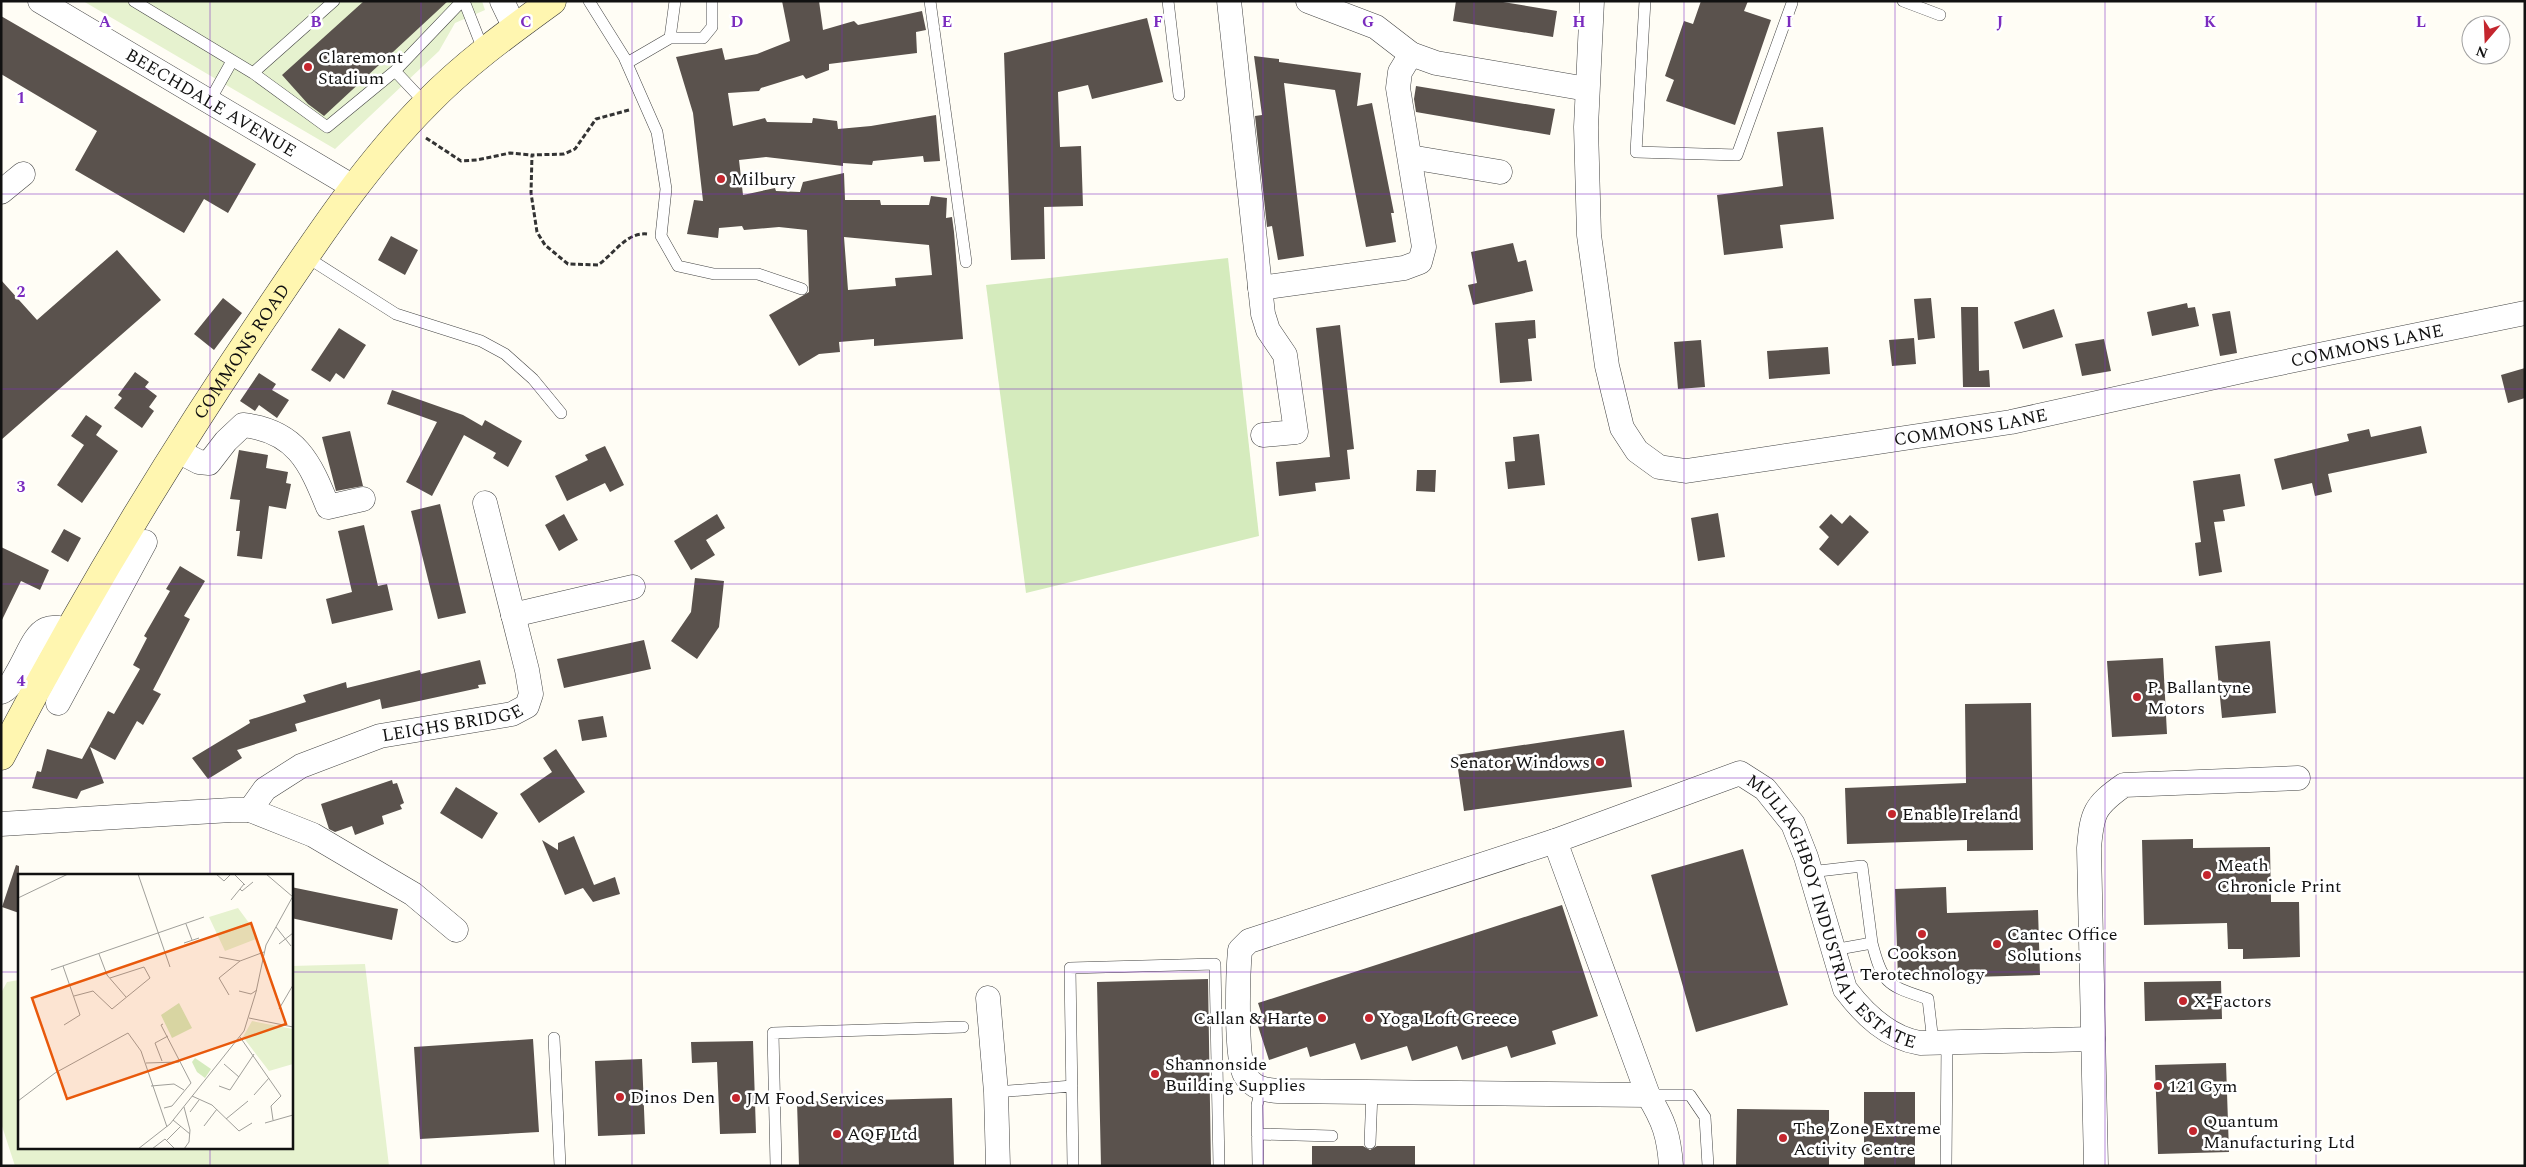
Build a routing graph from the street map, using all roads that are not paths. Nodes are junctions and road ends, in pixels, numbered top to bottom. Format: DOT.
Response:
graph roads {
  1 [pos="40,1"];
  2 [pos="134,1"];
  3 [pos="334,1"];
  4 [pos="463,1"];
  5 [pos="502,1"];
  6 [pos="552,1"];
  7 [pos="590,1"];
  8 [pos="675,1"];
  9 [pos="712,1"];
  10 [pos="930,1"];
  11 [pos="1168,1"];
  12 [pos="1229,1"];
  13 [pos="1308,1"];
  14 [pos="1592,1"];
  15 [pos="1644,1"];
  16 [pos="1904,1"];
  17 [pos="1792,3"];
  18 [pos="1940,15"];
  19 [pos="516,28"];
  20 [pos="670,38"];
  21 [pos="484,52"];
  22 [pos="1412,54"];
  23 [pos="232,61"];
  24 [pos="627,63"];
  25 [pos="395,71"];
  26 [pos="253,73"];
  27 [pos="1587,89"];
  28 [pos="1179,94"];
  29 [pos="209,102"];
  30 [pos="426,104"];
  31 [pos="1410,157"];
  32 [pos="1500,172"];
  33 [pos="23,174"];
  34 [pos="355,188"];
  35 [pos="1,192"];
  36 [pos="306,256"];
  37 [pos="966,262"];
  38 [pos="1260,288"];
  39 [pos="802,289"];
  40 [pos="2525,313"];
  41 [pos="561,413"];
  42 [pos="1262,435"];
  43 [pos="176,450"];
  44 [pos="363,499"];
  45 [pos="485,503"];
  46 [pos="145,542"];
  47 [pos="633,588"];
  48 [pos="513,615"];
  49 [pos="80,636"];
  50 [pos="1,692"];
  51 [pos="58,703"];
  52 [pos="1,756"];
  53 [pos="2298,778"];
  54 [pos="250,810"];
  55 [pos="1,824"];
  56 [pos="1555,840"];
  57 [pos="1810,872"];
  58 [pos="456,930"];
  59 [pos="1872,943"];
  60 [pos="1833,950"];
  61 [pos="988,998"];
  62 [pos="963,1027"];
  63 [pos="554,1038"];
  64 [pos="2093,1039"];
  65 [pos="1940,1042"];
  66 [pos="1072,1086"];
  67 [pos="1261,1089"];
  68 [pos="996,1092"];
  69 [pos="1372,1092"];
  70 [pos="1648,1095"];
  71 [pos="1258,1134"];
  72 [pos="1332,1136"];
  73 [pos="1370,1143"];
  74 [pos="560,1166"];
  75 [pos="776,1166"];
  76 [pos="998,1166"];
  77 [pos="1073,1166"];
  78 [pos="1219,1166"];
  79 [pos="1258,1166"];
  80 [pos="1671,1166"];
  81 [pos="1708,1166"];
  82 [pos="1946,1166"];
  83 [pos="2096,1166"];
  1 -- 29 [label="street, BEECHDALE AVENUE"];
  2 -- 23 [label="lane"];
  3 -- 26 [label="lane"];
  4 -- 21 [label="lane"];
  4 -- 25 [label="lane"];
  5 -- 19 [label="street"];
  6 -- 19 [label="street, COMMONS ROAD"];
  7 -- 24 [label="lane"];
  8 -- 20 [label="lane"];
  9 -- 20 [label="lane"];
  10 -- 37 [label="lane"];
  11 -- 28 [label="lane"];
  12 -- 38 [label="street"];
  13 -- 22 [label="street"];
  14 -- 27 [label="street, COMMONS LANE"];
  15 -- 17 [label="lane"];
  16 -- 18 [label="lane"];
  19 -- 21 [label="street, COMMONS ROAD"];
  20 -- 24 [label="lane"];
  21 -- 30 [label="street, COMMONS ROAD"];
  22 -- 27 [label="street"];
  22 -- 31 [label="street"];
  23 -- 26 [label="lane"];
  23 -- 29 [label="lane"];
  24 -- 39 [label="lane"];
  25 -- 26 [label="lane"];
  25 -- 30 [label="lane"];
  27 -- 40 [label="street, COMMONS LANE"];
  29 -- 34 [label="street, BEECHDALE AVENUE"];
  30 -- 34 [label="street, COMMONS ROAD"];
  31 -- 32 [label="street"];
  31 -- 38 [label="street"];
  33 -- 35 [label="street"];
  34 -- 36 [label="street, COMMONS ROAD"];
  36 -- 41 [label="lane"];
  36 -- 43 [label="street, COMMONS ROAD"];
  38 -- 42 [label="street"];
  43 -- 44 [label="street"];
  43 -- 49 [label="street, COMMONS ROAD"];
  45 -- 48 [label="street, LEIGHS BRIDGE"];
  46 -- 49 [label="street"];
  47 -- 48 [label="street"];
  48 -- 54 [label="street, LEIGHS BRIDGE"];
  49 -- 50 [label="street"];
  49 -- 51 [label="street"];
  49 -- 52 [label="street, COMMONS ROAD"];
  53 -- 64 [label="street"];
  54 -- 55 [label="street"];
  54 -- 58 [label="street"];
  56 -- 57 [label="street, MULLAGHBOY INDUSTRIAL ESTATE"];
  56 -- 67 [label="street, MULLAGHBOY INDUSTRIAL ESTATE"];
  56 -- 70 [label="street"];
  57 -- 59 [label="lane"];
  57 -- 60 [label="street, MULLAGHBOY INDUSTRIAL ESTATE"];
  59 -- 60 [label="lane"];
  59 -- 65 [label="lane"];
  60 -- 65 [label="street, MULLAGHBOY INDUSTRIAL ESTATE"];
  61 -- 68 [label="street"];
  62 -- 75 [label="lane"];
  63 -- 74 [label="lane"];
  64 -- 65 [label="street, MULLAGHBOY INDUSTRIAL ESTATE"];
  64 -- 83 [label="street"];
  65 -- 82 [label="lane"];
  66 -- 68 [label="lane"];
  66 -- 77 [label="lane"];
  66 -- 78 [label="lane"];
  67 -- 69 [label="street"];
  67 -- 71 [label="lane"];
  68 -- 76 [label="street"];
  69 -- 70 [label="street"];
  69 -- 73 [label="lane"];
  70 -- 80 [label="street"];
  70 -- 81 [label="lane"];
  71 -- 72 [label="lane"];
  71 -- 79 [label="lane"];
}
